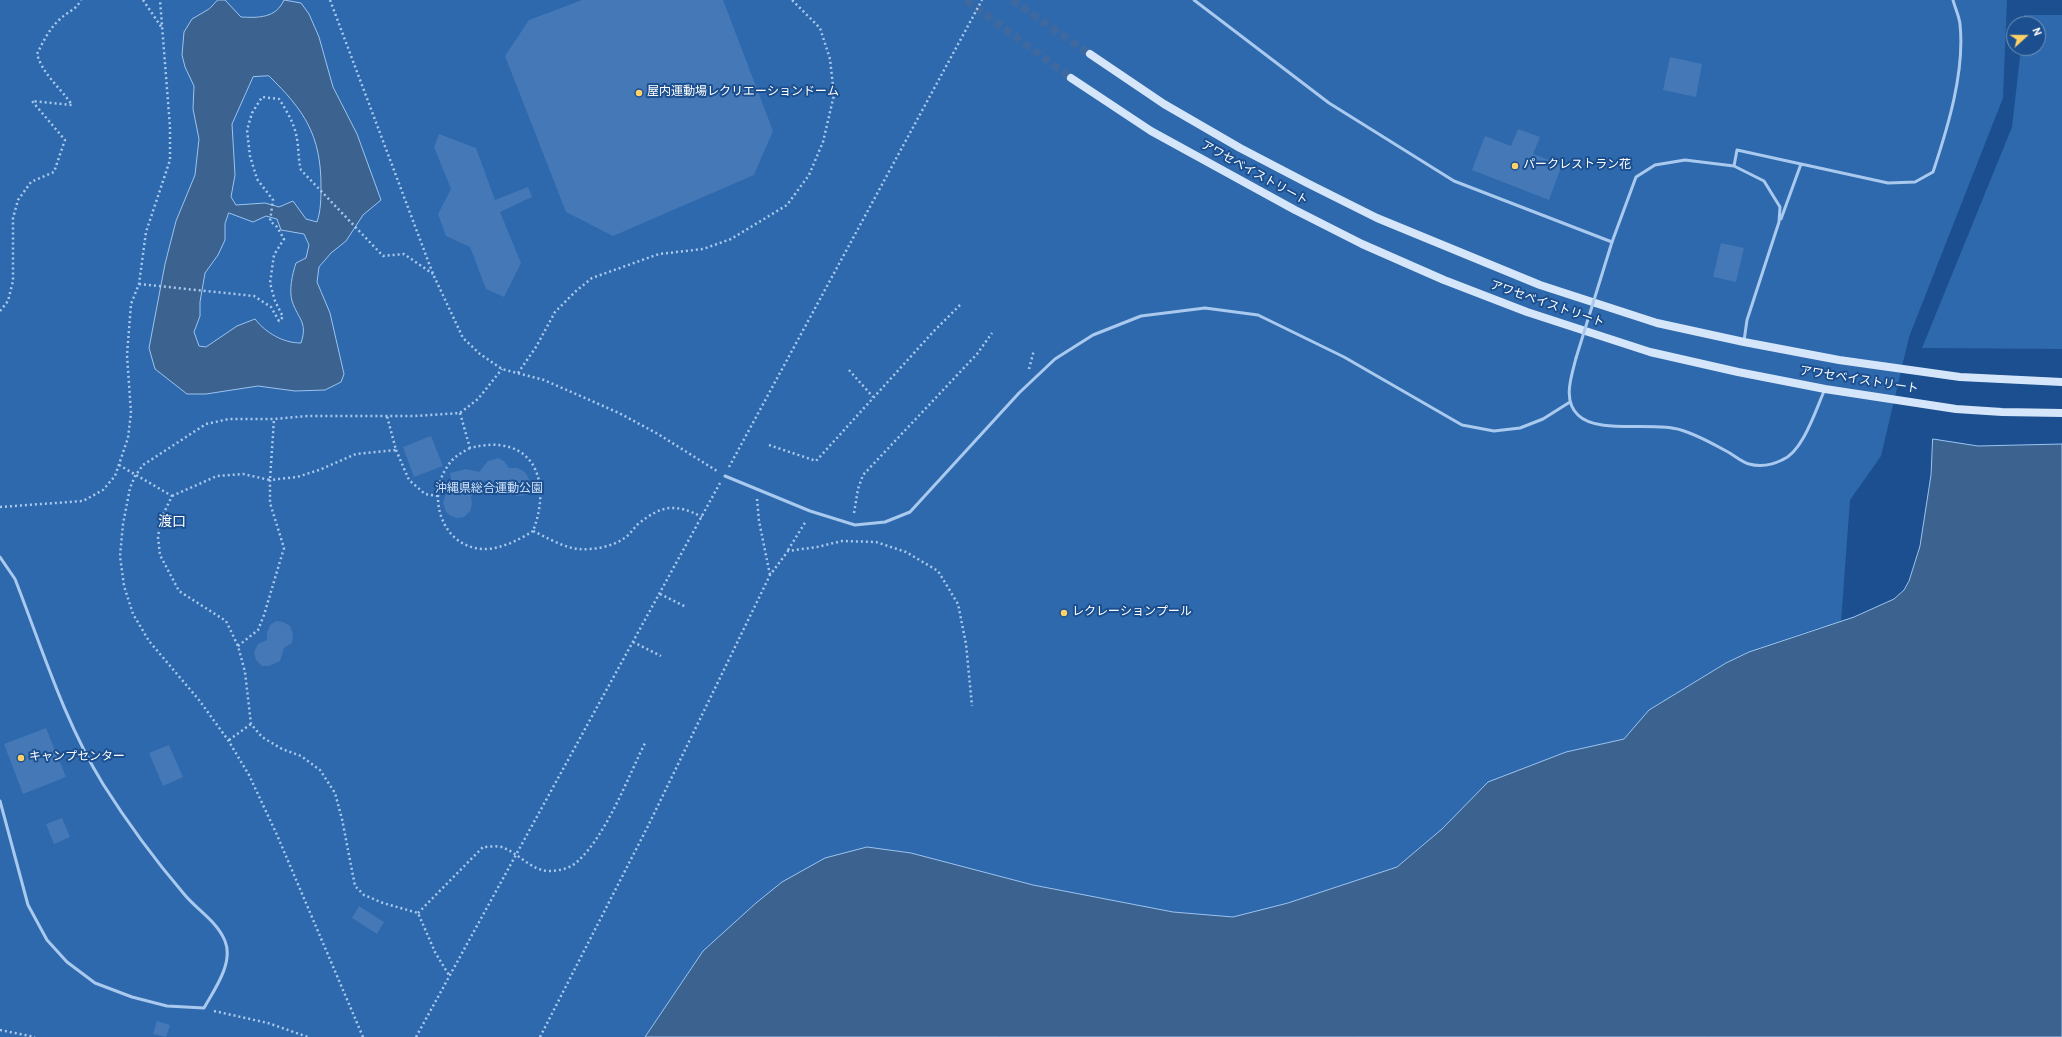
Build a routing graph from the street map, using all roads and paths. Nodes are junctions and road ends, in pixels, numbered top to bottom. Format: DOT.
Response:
graph roads {
  1 [pos="81,0"];
  2 [pos="143,0"];
  3 [pos="160,0"];
  4 [pos="330,0"];
  5 [pos="792,0"];
  6 [pos="982,0"];
  7 [pos="1194,0"];
  8 [pos="1953,0"];
  9 [pos="162,28"];
  10 [pos="1090,54"];
  11 [pos="1071,78"];
  12 [pos="1801,164"];
  13 [pos="1734,166"];
  14 [pos="1779,222"];
  15 [pos="1612,242"];
  16 [pos="433,274"];
  17 [pos="139,284"];
  18 [pos="960,305"];
  19 [pos="0,311"];
  20 [pos="992,332"];
  21 [pos="1744,342"];
  22 [pos="1034,350"];
  23 [pos="502,370"];
  24 [pos="849,370"];
  25 [pos="1028,371"];
  26 [pos="518,374"];
  27 [pos="2062,382"];
  28 [pos="1825,389"];
  29 [pos="873,397"];
  30 [pos="1570,402"];
  31 [pos="460,412"];
  32 [pos="2062,413"];
  33 [pos="387,416"];
  34 [pos="274,419"];
  35 [pos="769,445"];
  36 [pos="470,448"];
  37 [pos="396,450"];
  38 [pos="119,465"];
  39 [pos="135,476"];
  40 [pos="725,476"];
  41 [pos="270,480"];
  42 [pos="756,488"];
  43 [pos="172,496"];
  44 [pos="438,496"];
  45 [pos="0,507"];
  46 [pos="810,511"];
  47 [pos="846,511"];
  48 [pos="854,513"];
  49 [pos="861,514"];
  50 [pos="702,517"];
  51 [pos="533,531"];
  52 [pos="788,551"];
  53 [pos="0,557"];
  54 [pos="770,575"];
  55 [pos="660,594"];
  56 [pos="686,607"];
  57 [pos="633,642"];
  58 [pos="238,646"];
  59 [pos="661,656"];
  60 [pos="972,706"];
  61 [pos="251,724"];
  62 [pos="228,740"];
  63 [pos="646,742"];
  64 [pos="0,801"];
  65 [pos="517,855"];
  66 [pos="418,913"];
  67 [pos="450,977"];
  68 [pos="204,1008"];
  69 [pos="0,1030"];
  70 [pos="35,1037"];
  71 [pos="308,1037"];
  72 [pos="363,1037"];
  73 [pos="416,1037"];
  74 [pos="540,1037"];
  1 -- 19 [label="path"];
  2 -- 9 [label="path"];
  3 -- 9 [label="path"];
  4 -- 16 [label="path"];
  5 -- 26 [label="path"];
  6 -- 40 [label="path"];
  7 -- 15 [label="lane"];
  8 -- 12 [label="lane"];
  9 -- 17 [label="path"];
  10 -- 21 [label="main road, アワセベイストリート"];
  11 -- 28 [label="main road, アワセベイストリート"];
  12 -- 13 [label="lane"];
  12 -- 14 [label="lane"];
  13 -- 14 [label="lane"];
  13 -- 15 [label="lane"];
  14 -- 21 [label="lane"];
  15 -- 30 [label="lane, bridge"];
  16 -- 17 [label="path"];
  16 -- 23 [label="path"];
  17 -- 38 [label="path"];
  18 -- 29 [label="path"];
  20 -- 48 [label="path"];
  21 -- 27 [label="main road, アワセベイストリート"];
  22 -- 25 [label="path"];
  23 -- 26 [label="path"];
  23 -- 31 [label="path"];
  24 -- 29 [label="path"];
  26 -- 40 [label="path"];
  28 -- 30 [label="lane"];
  28 -- 32 [label="main road, アワセベイストリート"];
  29 -- 35 [label="path"];
  30 -- 46 [label="lane"];
  31 -- 33 [label="path"];
  31 -- 36 [label="path"];
  33 -- 34 [label="path"];
  33 -- 37 [label="path"];
  34 -- 39 [label="path"];
  34 -- 41 [label="path"];
  36 -- 44 [label="path"];
  36 -- 51 [label="path"];
  37 -- 41 [label="path"];
  37 -- 44 [label="path"];
  38 -- 39 [label="path"];
  38 -- 45 [label="path"];
  39 -- 43 [label="path"];
  39 -- 62 [label="path"];
  40 -- 42 [label="lane"];
  40 -- 50 [label="path"];
  41 -- 43 [label="path"];
  41 -- 58 [label="path"];
  42 -- 46 [label="lane"];
  42 -- 54 [label="path"];
  43 -- 58 [label="path"];
  44 -- 51 [label="path"];
  46 -- 52 [label="path"];
  47 -- 48 [label="path"];
  48 -- 49 [label="path"];
  50 -- 51 [label="path"];
  50 -- 55 [label="path"];
  52 -- 54 [label="path"];
  52 -- 60 [label="path"];
  53 -- 68 [label="lane"];
  54 -- 74 [label="path"];
  55 -- 56 [label="path"];
  55 -- 57 [label="path"];
  57 -- 59 [label="path"];
  57 -- 65 [label="path"];
  58 -- 61 [label="path"];
  61 -- 62 [label="path"];
  61 -- 66 [label="path"];
  62 -- 72 [label="path"];
  63 -- 65 [label="path"];
  64 -- 68 [label="lane"];
  65 -- 66 [label="path"];
  65 -- 67 [label="path"];
  66 -- 67 [label="path"];
  67 -- 73 [label="path"];
  68 -- 71 [label="path"];
  69 -- 70 [label="path"];
}
